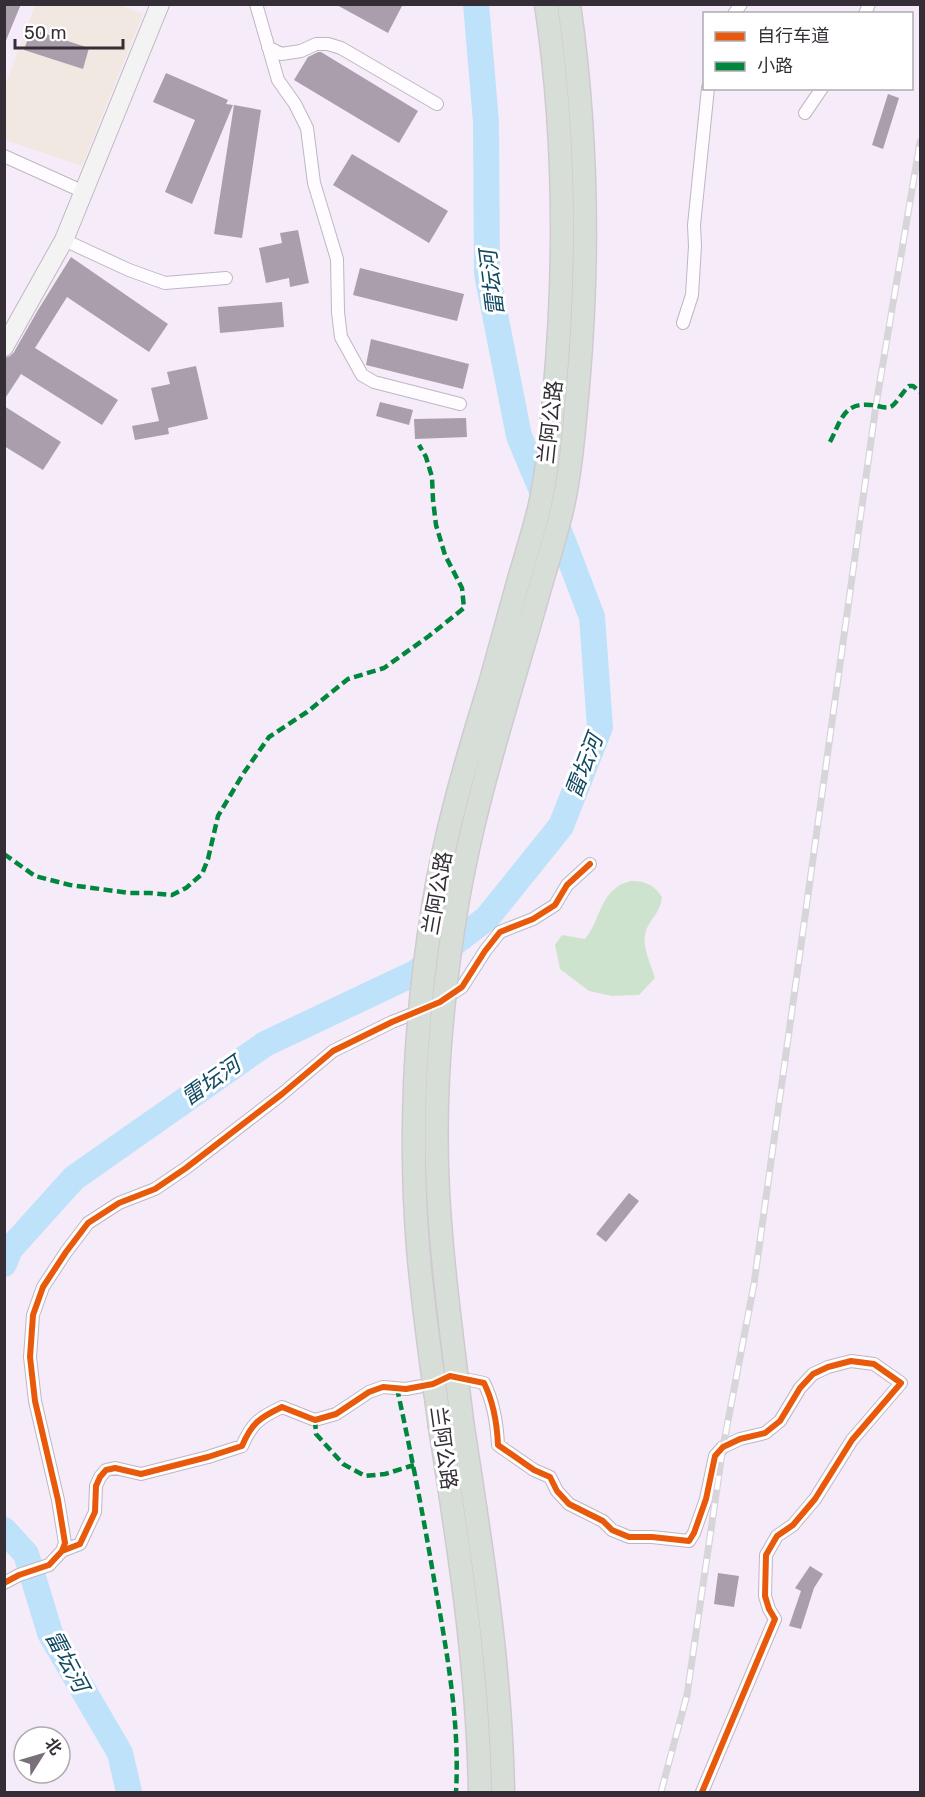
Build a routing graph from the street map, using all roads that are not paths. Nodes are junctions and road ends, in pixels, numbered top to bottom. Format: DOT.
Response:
graph roads {
  1 [pos="160,4"];
  2 [pos="256,4"];
  3 [pos="546,4"];
  4 [pos="569,4"];
  5 [pos="268,47"];
  6 [pos="708,90"];
  7 [pos="821,90"];
  8 [pos="437,104"];
  9 [pos="805,113"];
  10 [pos="4,156"];
  11 [pos="84,192"];
  12 [pos="64,240"];
  13 [pos="226,278"];
  14 [pos="683,323"];
  15 [pos="4,347"];
  16 [pos="460,404"];
  17 [pos="590,864"];
  18 [pos="451,1424"];
  19 [pos="62,1551"];
  20 [pos="4,1583"];
  21 [pos="480,1792"];
  22 [pos="503,1792"];
  23 [pos="702,1792"];
  1 -- 11 [label="street"];
  2 -- 5 [label="street"];
  3 -- 18 [label="highway, 兰阿公路, bridge"];
  4 -- 18 [label="highway, 兰阿公路, bridge"];
  5 -- 8 [label="street"];
  5 -- 16 [label="street"];
  6 -- 14 [label="street"];
  7 -- 9 [label="street"];
  10 -- 11 [label="street"];
  11 -- 12 [label="street"];
  12 -- 13 [label="street"];
  12 -- 15 [label="street"];
  17 -- 19 [label="street"];
  18 -- 21 [label="highway, 兰阿公路"];
  18 -- 22 [label="highway, 兰阿公路"];
  19 -- 20 [label="street"];
  19 -- 23 [label="street"];
}
